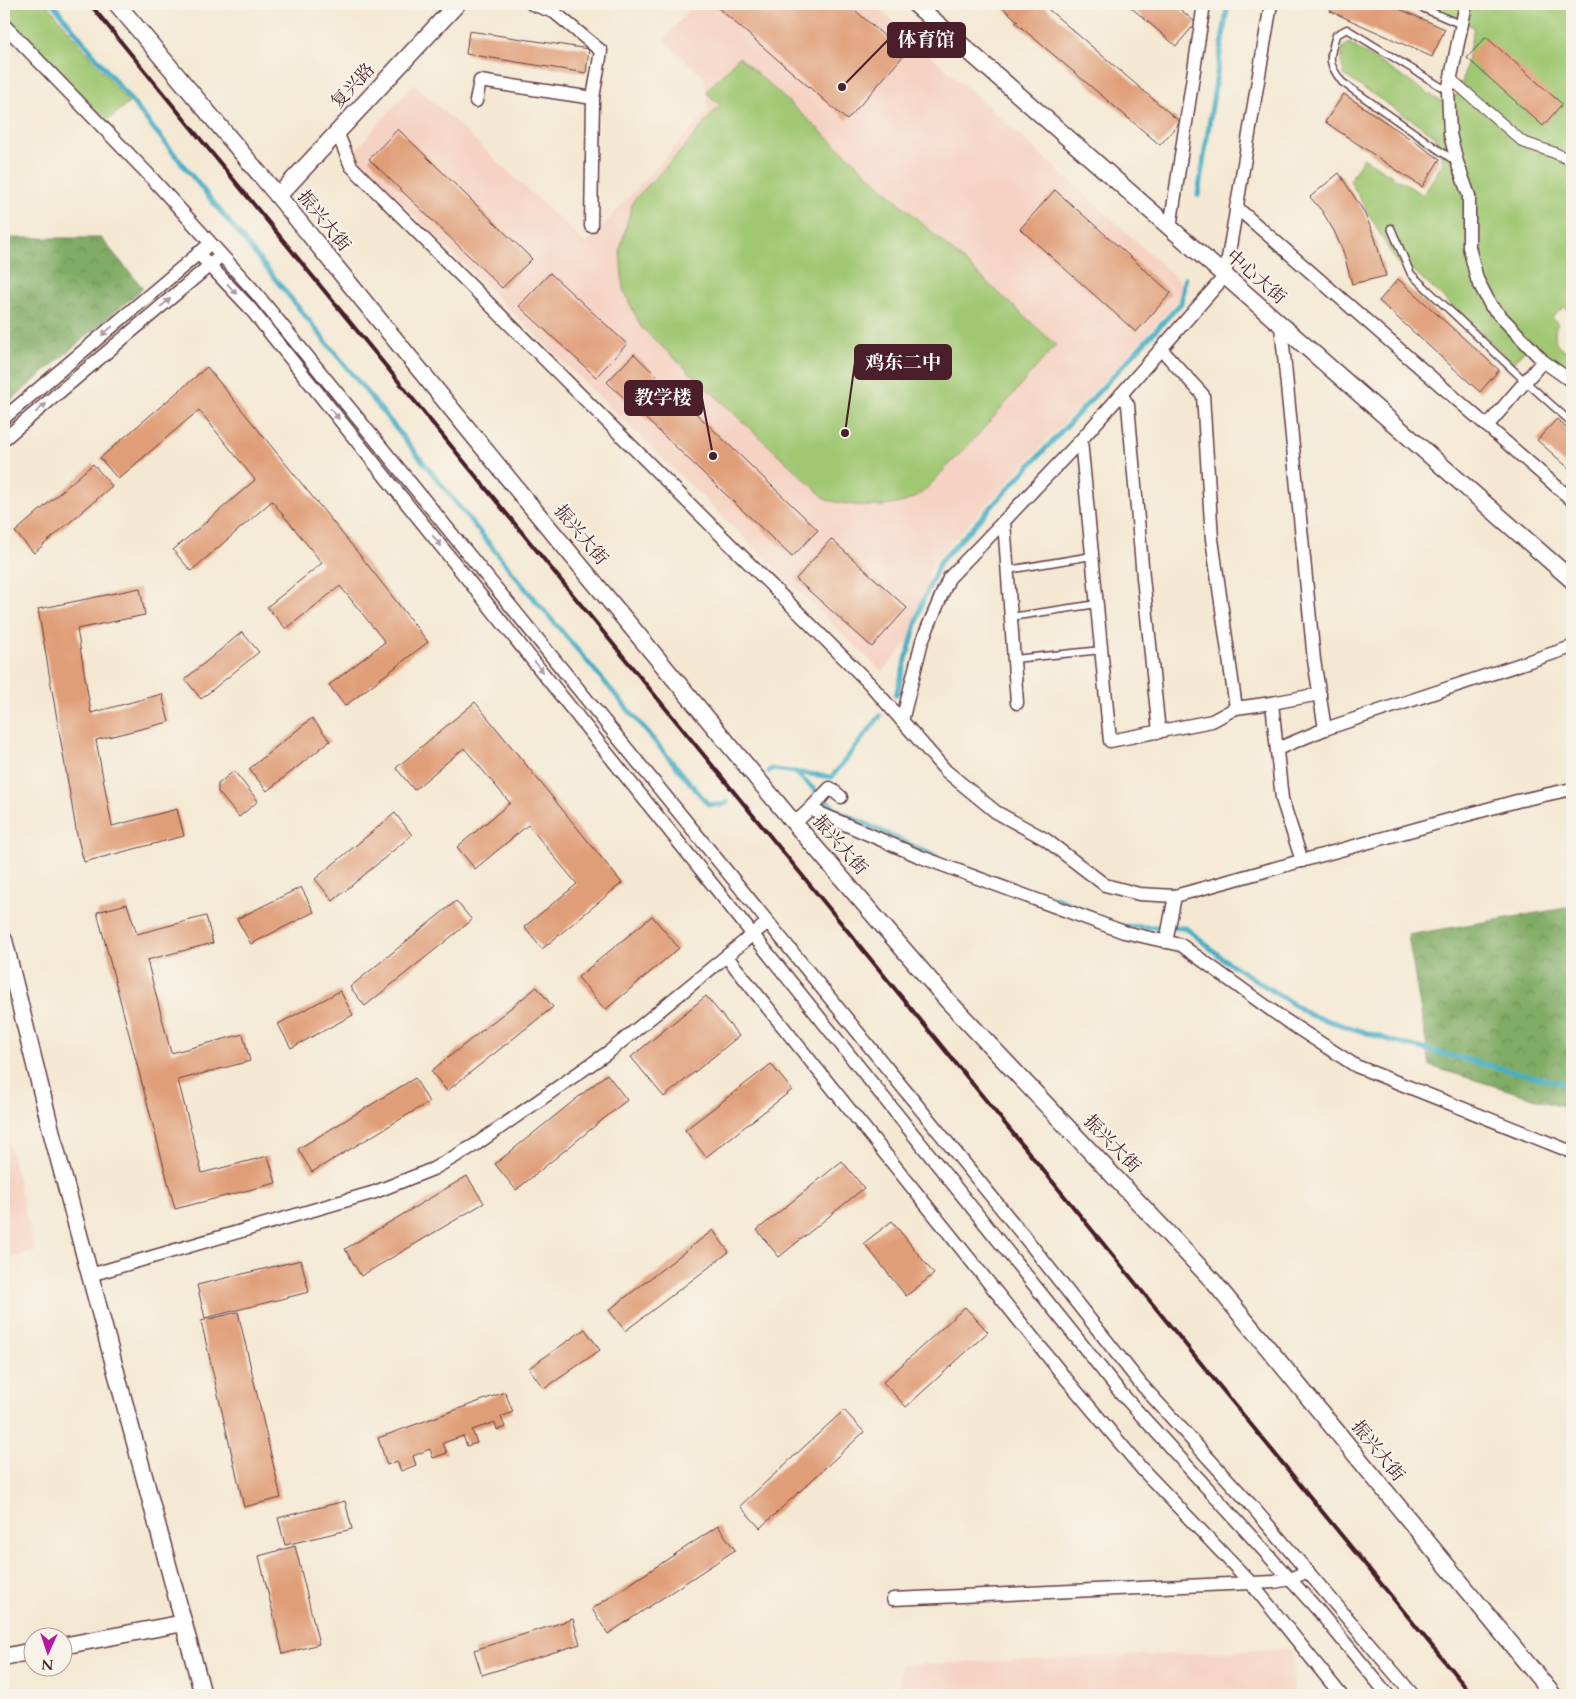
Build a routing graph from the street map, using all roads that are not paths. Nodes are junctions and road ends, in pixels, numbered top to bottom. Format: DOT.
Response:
graph roads {
  1 [pos="117,4"];
  2 [pos="457,4"];
  3 [pos="532,4"];
  4 [pos="915,4"];
  5 [pos="1204,4"];
  6 [pos="1271,4"];
  7 [pos="1413,4"];
  8 [pos="1466,4"];
  9 [pos="4,25"];
  10 [pos="1462,25"];
  11 [pos="1449,85"];
  12 [pos="593,98"];
  13 [pos="476,101"];
  14 [pos="337,132"];
  15 [pos="1572,161"];
  16 [pos="1457,162"];
  17 [pos="278,196"];
  18 [pos="1236,207"];
  19 [pos="591,226"];
  20 [pos="1170,228"];
  21 [pos="1391,228"];
  22 [pos="211,243"];
  23 [pos="198,253"];
  24 [pos="222,255"];
  25 [pos="1225,276"];
  26 [pos="1281,325"];
  27 [pos="1161,349"];
  28 [pos="1543,362"];
  29 [pos="1572,380"];
  30 [pos="1525,381"];
  31 [pos="1121,394"];
  32 [pos="4,418"];
  33 [pos="1572,422"];
  34 [pos="1487,426"];
  35 [pos="4,439"];
  36 [pos="1081,440"];
  37 [pos="1572,500"];
  38 [pos="1004,521"];
  39 [pos="1092,556"];
  40 [pos="1008,570"];
  41 [pos="1572,580"];
  42 [pos="1097,604"];
  43 [pos="1011,617"];
  44 [pos="1572,647"];
  45 [pos="1102,650"];
  46 [pos="1014,659"];
  47 [pos="1320,694"];
  48 [pos="1272,703"];
  49 [pos="1017,704"];
  50 [pos="1236,708"];
  51 [pos="902,721"];
  52 [pos="1325,729"];
  53 [pos="1159,732"];
  54 [pos="1277,749"];
  55 [pos="1572,789"];
  56 [pos="841,797"];
  57 [pos="810,809"];
  58 [pos="795,823"];
  59 [pos="1302,861"];
  60 [pos="1175,896"];
  61 [pos="768,922"];
  62 [pos="4,940"];
  63 [pos="1166,942"];
  64 [pos="727,957"];
  65 [pos="1572,1152"];
  66 [pos="90,1275"];
  67 [pos="1308,1572"];
  68 [pos="1290,1580"];
  69 [pos="1251,1583"];
  70 [pos="893,1599"];
  71 [pos="184,1623"];
  72 [pos="72,1644"];
  73 [pos="22,1654"];
  74 [pos="4,1657"];
  75 [pos="203,1695"];
  76 [pos="1341,1695"];
  77 [pos="1388,1695"];
  78 [pos="1413,1695"];
  79 [pos="1553,1695"];
  1 -- 17 [label="street, 振兴大街"];
  2 -- 14 [label="street, 复兴路"];
  3 -- 12 [label="street"];
  4 -- 20 [label="street, 中心大街"];
  5 -- 20 [label="street"];
  6 -- 18 [label="street"];
  7 -- 10 [label="lane"];
  8 -- 10 [label="street"];
  9 -- 22 [label="street"];
  10 -- 11 [label="street"];
  11 -- 15 [label="street"];
  11 -- 16 [label="street"];
  11 -- 16 [label="lane"];
  12 -- 13 [label="street"];
  12 -- 19 [label="street"];
  14 -- 17 [label="street, 复兴路"];
  14 -- 51 [label="street"];
  16 -- 28 [label="street"];
  17 -- 58 [label="street, 振兴大街"];
  18 -- 25 [label="street"];
  18 -- 34 [label="street"];
  20 -- 25 [label="street, 中心大街"];
  21 -- 30 [label="lane"];
  22 -- 23 [label="street"];
  22 -- 24 [label="street"];
  23 -- 32 [label="street, one-way"];
  23 -- 68 [label="street, one-way"];
  35 -- 24 [label="street, one-way"];
  24 -- 61 [label="street"];
  25 -- 26 [label="street, 中心大街"];
  25 -- 27 [label="street"];
  26 -- 41 [label="street, 中心大街"];
  26 -- 47 [label="street"];
  27 -- 31 [label="street"];
  27 -- 50 [label="street"];
  28 -- 29 [label="street"];
  28 -- 30 [label="street"];
  30 -- 33 [label="lane"];
  30 -- 34 [label="street"];
  31 -- 36 [label="street"];
  31 -- 53 [label="street"];
  34 -- 37 [label="street"];
  36 -- 38 [label="street"];
  36 -- 39 [label="street"];
  38 -- 40 [label="street"];
  38 -- 51 [label="street"];
  39 -- 40 [label="lane"];
  39 -- 42 [label="street"];
  40 -- 43 [label="street"];
  42 -- 43 [label="lane"];
  42 -- 45 [label="street"];
  43 -- 46 [label="street"];
  44 -- 52 [label="street"];
  45 -- 46 [label="lane"];
  45 -- 53 [label="street"];
  46 -- 49 [label="street"];
  47 -- 48 [label="street"];
  47 -- 52 [label="street"];
  48 -- 50 [label="street"];
  48 -- 54 [label="street"];
  50 -- 53 [label="street"];
  51 -- 60 [label="street"];
  52 -- 54 [label="street"];
  54 -- 59 [label="street"];
  55 -- 59 [label="street"];
  56 -- 57 [label="street"];
  57 -- 58 [label="street"];
  57 -- 63 [label="street"];
  58 -- 79 [label="street, 振兴大街"];
  59 -- 60 [label="street"];
  60 -- 63 [label="street"];
  61 -- 64 [label="street"];
  61 -- 67 [label="street"];
  62 -- 66 [label="street"];
  63 -- 65 [label="street"];
  64 -- 66 [label="street"];
  64 -- 69 [label="street"];
  66 -- 71 [label="street"];
  67 -- 68 [label="street"];
  67 -- 78 [label="street"];
  68 -- 69 [label="street"];
  68 -- 77 [label="street"];
  69 -- 70 [label="street"];
  69 -- 76 [label="street"];
  71 -- 72 [label="street"];
  71 -- 75 [label="street"];
  73 -- 74 [label="street"];
}
